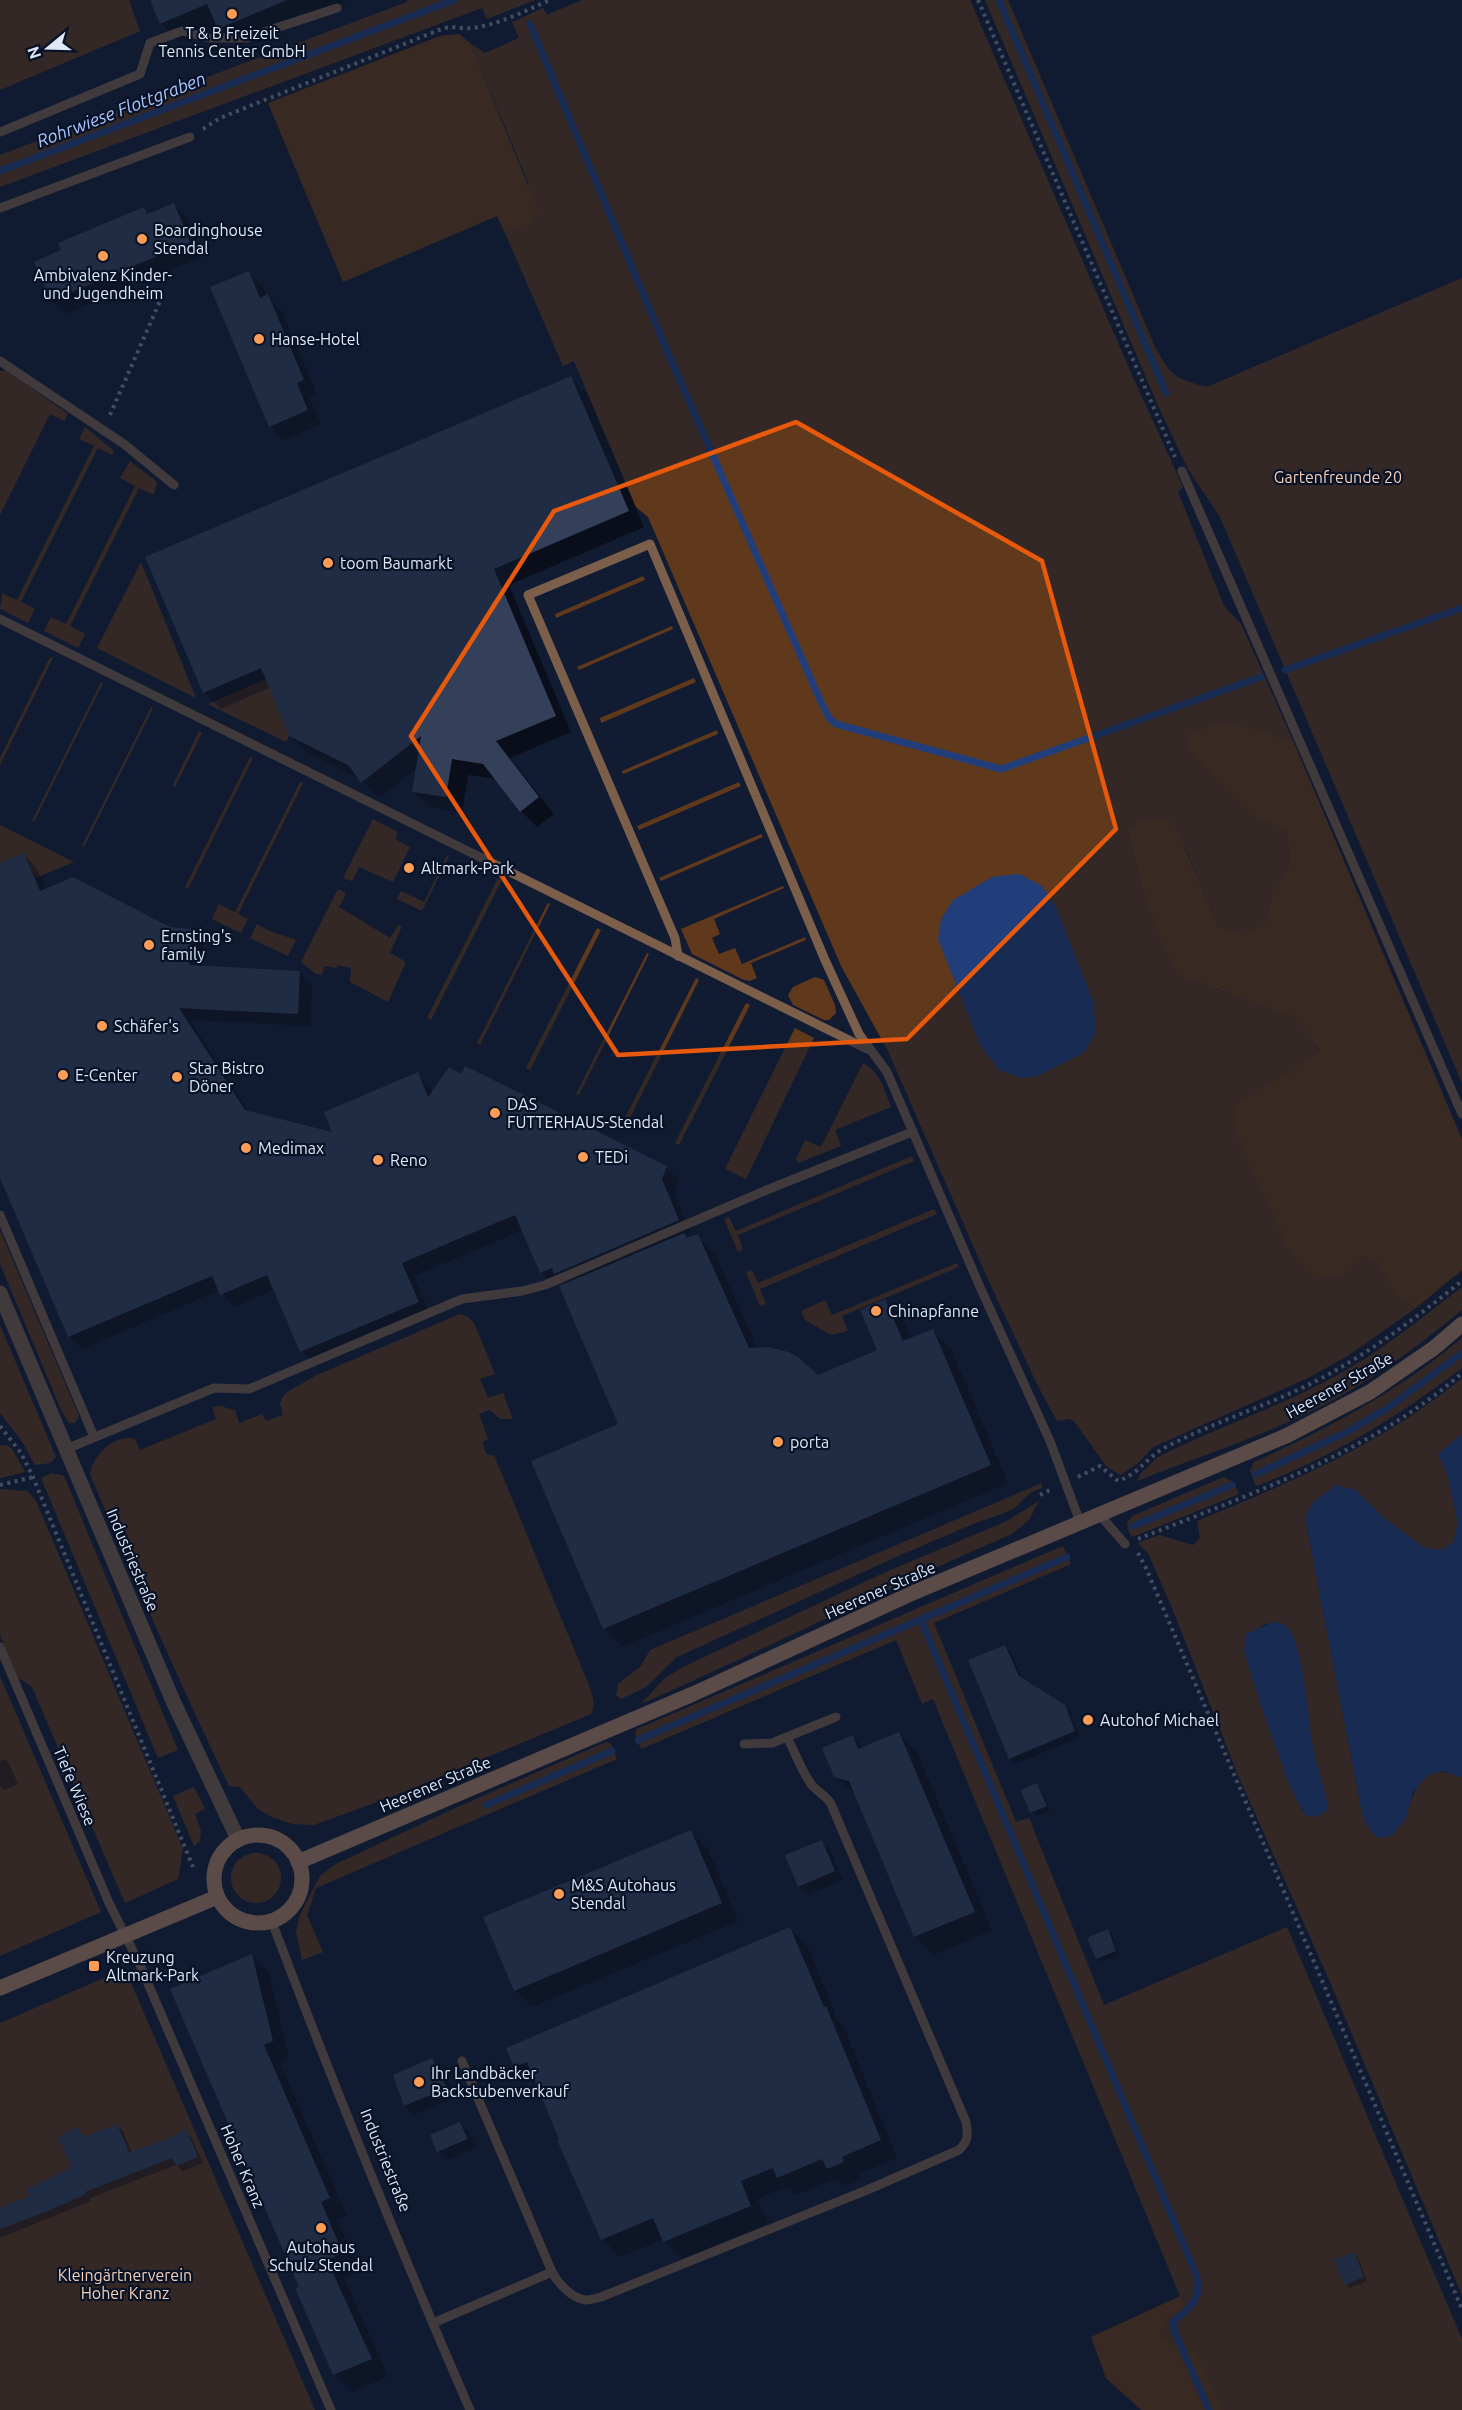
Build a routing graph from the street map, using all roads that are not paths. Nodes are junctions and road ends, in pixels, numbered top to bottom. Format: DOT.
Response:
graph roads {
  1 [pos="337,8"];
  2 [pos="0,132"];
  3 [pos="190,137"];
  4 [pos="0,208"];
  5 [pos="0,361"];
  6 [pos="1182,471"];
  7 [pos="174,485"];
  8 [pos="0,619"];
  9 [pos="678,956"];
  10 [pos="870,1050"];
  11 [pos="1462,1114"];
  12 [pos="912,1132"];
  13 [pos="0,1215"];
  14 [pos="0,1293"];
  15 [pos="1462,1324"];
  16 [pos="94,1437"];
  17 [pos="66,1449"];
  18 [pos="1099,1514"];
  19 [pos="1080,1522"];
  20 [pos="1125,1544"];
  21 [pos="0,1647"];
  22 [pos="836,1717"];
  23 [pos="787,1737"];
  24 [pos="744,1744"];
  25 [pos="238,1839"];
  26 [pos="298,1862"];
  27 [pos="217,1897"];
  28 [pos="272,1922"];
  29 [pos="126,1934"];
  30 [pos="0,1988"];
  31 [pos="462,2061"];
  32 [pos="552,2272"];
  33 [pos="433,2323"];
  34 [pos="331,2410"];
  35 [pos="470,2410"];
  1 -- 2 [label="lane"];
  3 -- 4 [label="lane"];
  5 -- 7 [label="lane"];
  6 -- 11 [label="lane"];
  8 -- 9 [label="lane"];
  9 -- 10 [label="lane"];
  9 -- 10 [label="lane"];
  10 -- 12 [label="lane"];
  12 -- 16 [label="lane"];
  12 -- 19 [label="lane"];
  13 -- 16 [label="lane"];
  14 -- 17 [label="street, Industriestraße"];
  15 -- 18 [label="main road, Heerener Straße"];
  16 -- 17 [label="lane"];
  17 -- 25 [label="street, Industriestraße"];
  18 -- 19 [label="main road, Heerener Straße"];
  18 -- 20 [label="lane"];
  19 -- 26 [label="main road, Heerener Straße"];
  21 -- 29 [label="lane, Tiefe Wiese"];
  22 -- 23 [label="lane"];
  23 -- 24 [label="lane"];
  23 -- 32 [label="lane"];
  25 -- 26 [label="main road"];
  25 -- 27 [label="main road"];
  26 -- 28 [label="main road"];
  27 -- 28 [label="main road"];
  27 -- 29 [label="main road"];
  28 -- 33 [label="lane, Industriestraße"];
  29 -- 30 [label="main road"];
  29 -- 34 [label="lane, Hoher Kranz"];
  31 -- 32 [label="lane"];
  32 -- 33 [label="lane"];
  33 -- 35 [label="lane, Industriestraße"];
}
